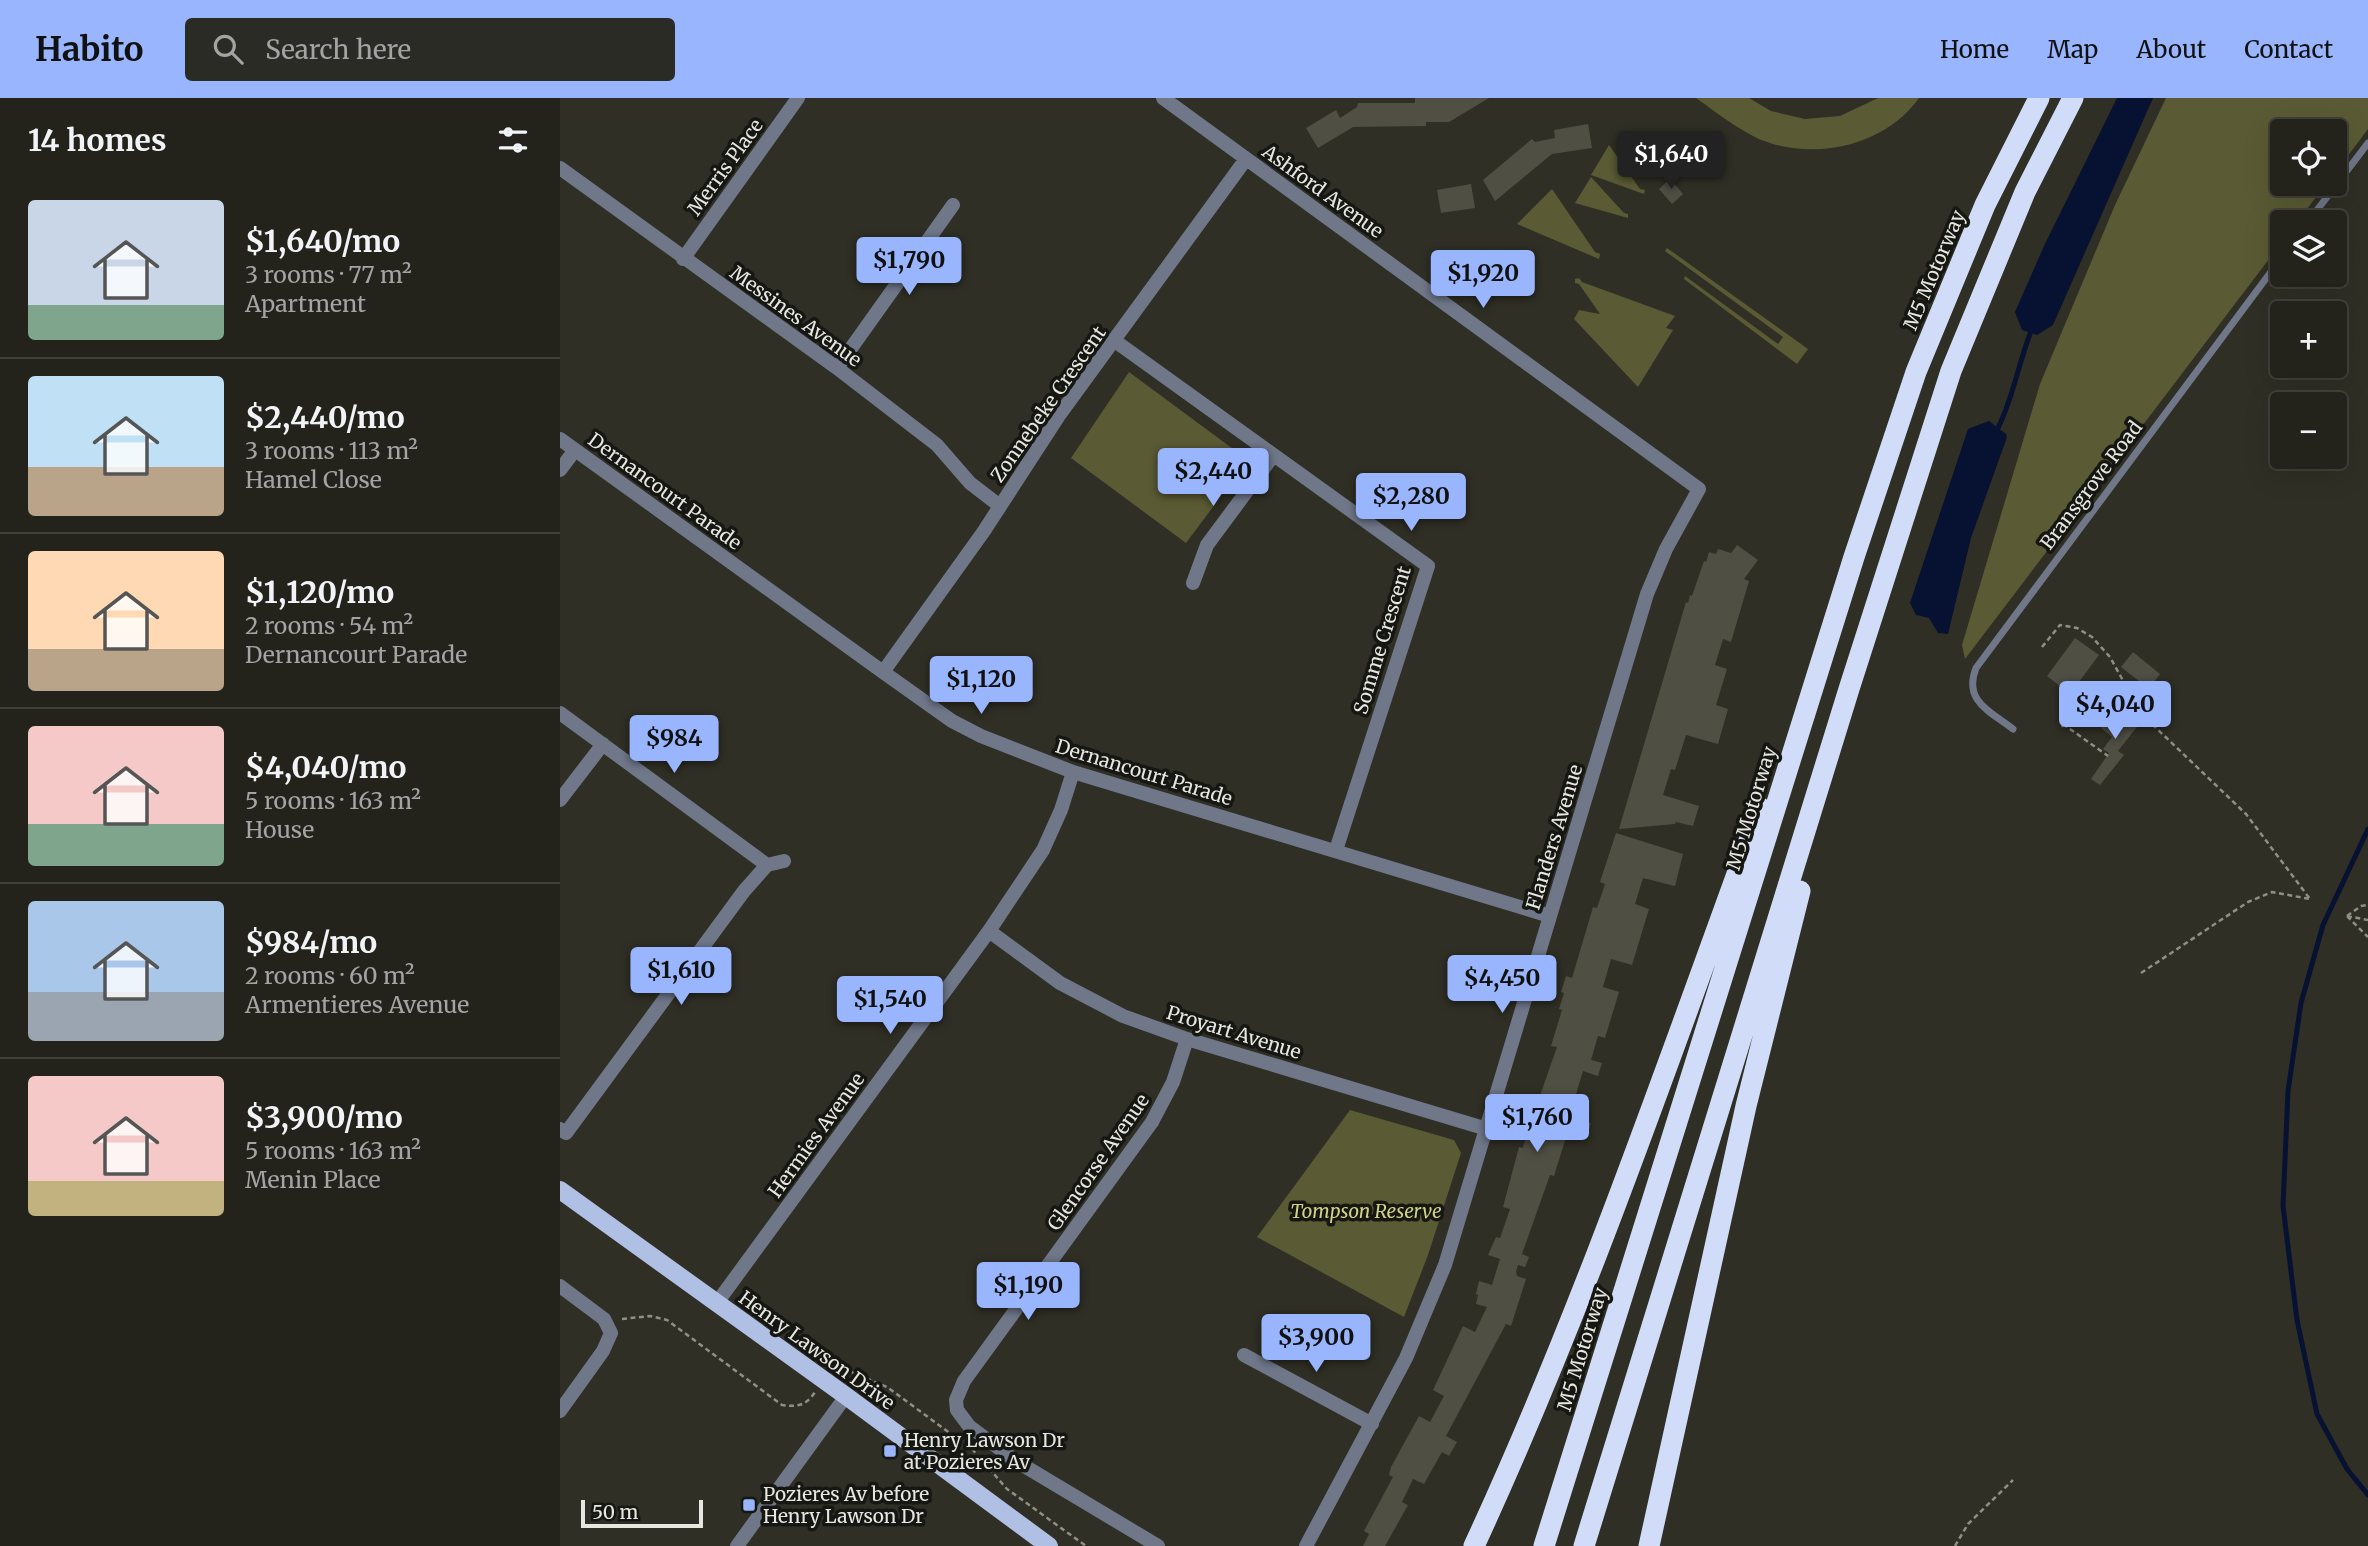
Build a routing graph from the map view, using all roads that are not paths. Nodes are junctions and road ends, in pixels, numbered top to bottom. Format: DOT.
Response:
graph roads {
  1 [pos="798,98"];
  2 [pos="1163,98"];
  3 [pos="2039,98"];
  4 [pos="2073,98"];
  5 [pos="2368,143"];
  6 [pos="1246,159"];
  7 [pos="560,168"];
  8 [pos="953,205"];
  9 [pos="2317,210"];
  10 [pos="683,259"];
  11 [pos="2270,273"];
  12 [pos="1115,341"];
  13 [pos="836,368"];
  14 [pos="560,439"];
  15 [pos="575,450"];
  16 [pos="1273,456"];
  17 [pos="560,470"];
  18 [pos="1699,489"];
  19 [pos="1000,506"];
  20 [pos="1854,556"];
  21 [pos="1193,583"];
  22 [pos="883,672"];
  23 [pos="1849,688"];
  24 [pos="560,713"];
  25 [pos="2012,729"];
  26 [pos="603,744"];
  27 [pos="1073,772"];
  28 [pos="560,800"];
  29 [pos="1336,850"];
  30 [pos="783,861"];
  31 [pos="767,865"];
  32 [pos="1550,916"];
  33 [pos="989,931"];
  34 [pos="1187,1039"];
  35 [pos="1486,1129"];
  36 [pos="563,1131"];
  37 [pos="560,1190"];
  38 [pos="560,1286"];
  39 [pos="716,1304"];
  40 [pos="1244,1355"];
  41 [pos="846,1396"];
  42 [pos="560,1411"];
  43 [pos="1373,1424"];
  44 [pos="737,1546"];
  45 [pos="1049,1546"];
  46 [pos="1158,1546"];
  47 [pos="1306,1546"];
  48 [pos="1474,1546"];
  49 [pos="1544,1546"];
  50 [pos="1584,1546"];
  51 [pos="1649,1546"];
  1 -- 10 [label="street, Merris Place"];
  2 -- 6 [label="street, Ashford Avenue"];
  3 -- 20 [label="highway, M5 Motorway"];
  4 -- 23 [label="highway"];
  5 -- 9 [label="lane"];
  6 -- 12 [label="street, Zonnebeke Crescent"];
  6 -- 18 [label="street, Ashford Avenue"];
  7 -- 10 [label="street, Messines Avenue"];
  8 -- 13 [label="street"];
  10 -- 13 [label="street, Messines Avenue"];
  11 -- 25 [label="lane, Bransgrove Road"];
  12 -- 16 [label="street, Somme Crescent"];
  12 -- 19 [label="street, Zonnebeke Crescent"];
  13 -- 19 [label="street, Messines Avenue"];
  14 -- 15 [label="street, Dernancourt Parade"];
  15 -- 17 [label="street"];
  15 -- 22 [label="street, Dernancourt Parade"];
  16 -- 21 [label="street"];
  16 -- 29 [label="street, Somme Crescent"];
  18 -- 32 [label="street, Flanders Avenue"];
  19 -- 22 [label="street, Zonnebeke Crescent"];
  20 -- 48 [label="highway"];
  20 -- 49 [label="highway, M5 Motorway"];
  22 -- 27 [label="street, Dernancourt Parade"];
  23 -- 50 [label="highway"];
  23 -- 51 [label="highway"];
  24 -- 26 [label="street"];
  26 -- 28 [label="street"];
  26 -- 31 [label="street"];
  27 -- 29 [label="street, Dernancourt Parade"];
  27 -- 33 [label="street, Hermies Avenue"];
  29 -- 32 [label="street, Dernancourt Parade"];
  30 -- 31 [label="street"];
  31 -- 36 [label="street"];
  32 -- 35 [label="street, Flanders Avenue"];
  33 -- 34 [label="street, Proyart Avenue"];
  33 -- 39 [label="street, Hermies Avenue"];
  34 -- 35 [label="street, Proyart Avenue"];
  34 -- 46 [label="street, Glencorse Avenue"];
  35 -- 43 [label="street, Flanders Avenue"];
  37 -- 39 [label="main road, Henry Lawson Drive"];
  38 -- 42 [label="street"];
  39 -- 41 [label="main road, Henry Lawson Drive"];
  40 -- 43 [label="street"];
  41 -- 44 [label="street"];
  41 -- 45 [label="main road, Henry Lawson Drive"];
  43 -- 47 [label="street, Flanders Avenue"];
}
